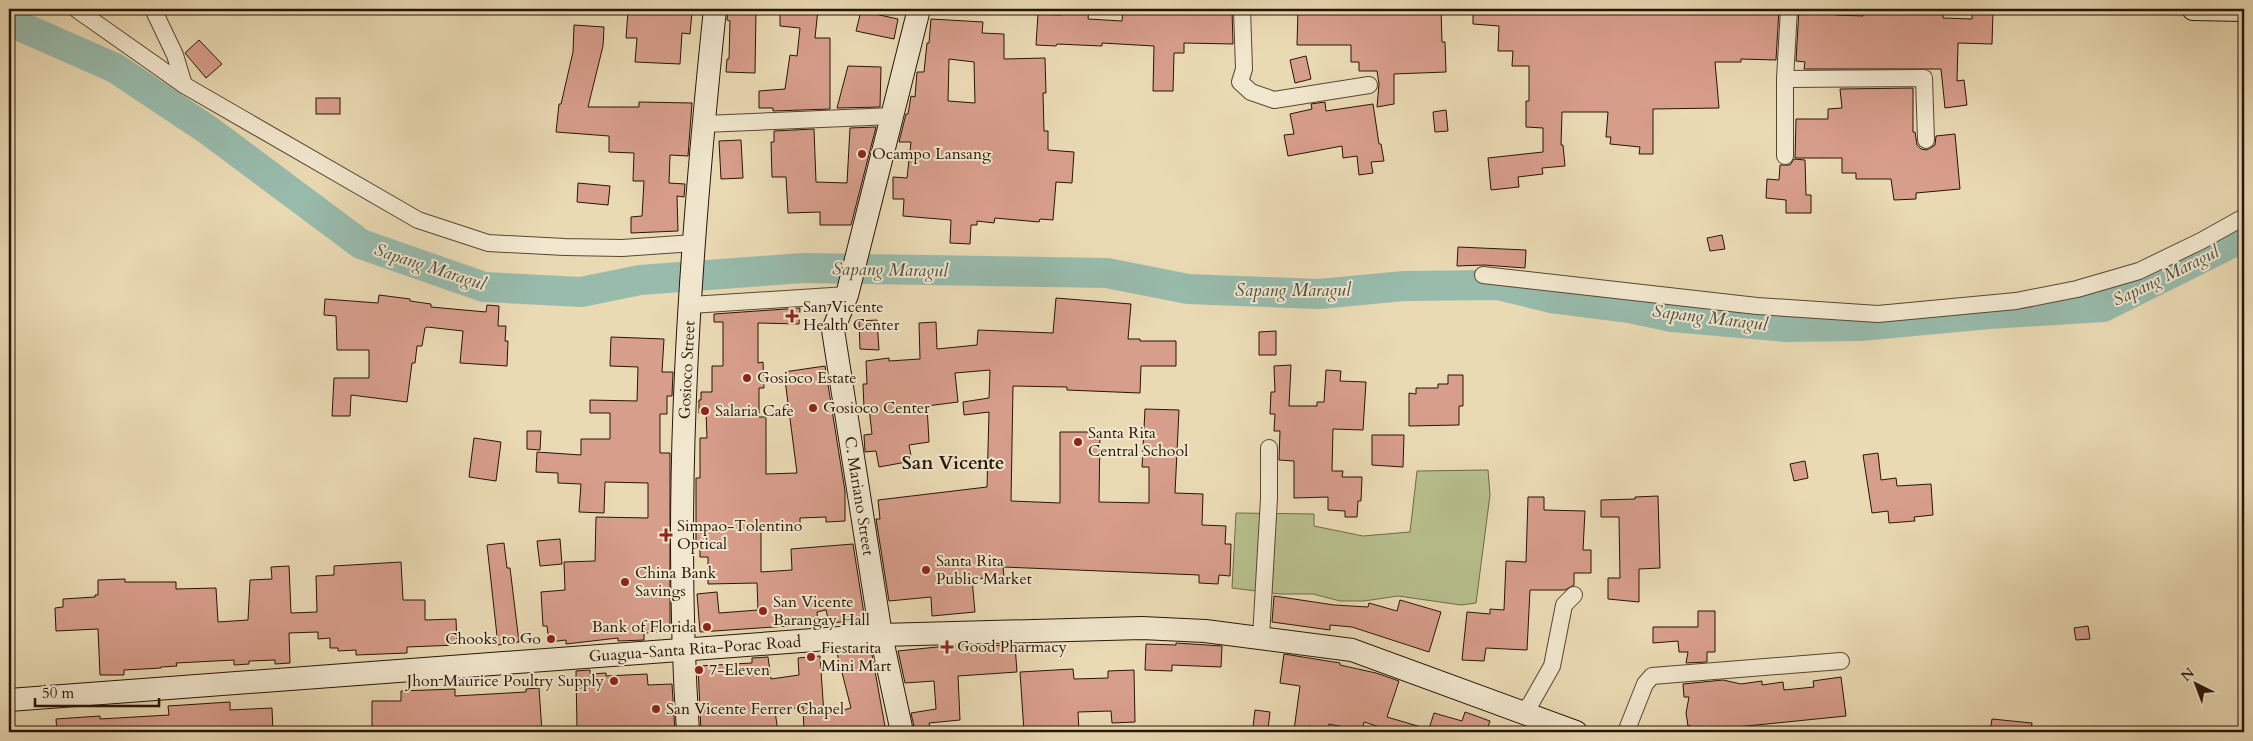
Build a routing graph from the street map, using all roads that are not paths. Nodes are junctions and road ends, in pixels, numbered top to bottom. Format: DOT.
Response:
graph roads {
  1 [pos="76,9"];
  2 [pos="153,9"];
  3 [pos="715,9"];
  4 [pos="919,9"];
  5 [pos="1242,9"];
  6 [pos="1789,9"];
  7 [pos="2193,9"];
  8 [pos="2244,10"];
  9 [pos="1786,78"];
  10 [pos="184,85"];
  11 [pos="1369,85"];
  12 [pos="893,116"];
  13 [pos="704,124"];
  14 [pos="1926,140"];
  15 [pos="1785,156"];
  16 [pos="2244,217"];
  17 [pos="694,249"];
  18 [pos="1483,275"];
  19 [pos="848,292"];
  20 [pos="691,302"];
  21 [pos="1269,448"];
  22 [pos="1574,595"];
  23 [pos="881,635"];
  24 [pos="1261,637"];
  25 [pos="682,650"];
  26 [pos="1841,661"];
  27 [pos="9,700"];
  28 [pos="1523,712"];
  29 [pos="688,732"];
  30 [pos="902,732"];
  31 [pos="1576,732"];
  32 [pos="1626,732"];
  1 -- 10 [label="street"];
  2 -- 10 [label="street"];
  3 -- 13 [label="main road, Gosioco Street"];
  4 -- 12 [label="main road, C. Mariano Street"];
  5 -- 11 [label="street"];
  6 -- 9 [label="street"];
  7 -- 8 [label="main road"];
  9 -- 14 [label="street"];
  9 -- 15 [label="street"];
  10 -- 17 [label="street"];
  12 -- 13 [label="street"];
  12 -- 19 [label="main road, C. Mariano Street"];
  13 -- 17 [label="main road, Gosioco Street"];
  16 -- 18 [label="street"];
  17 -- 20 [label="main road, Gosioco Street"];
  19 -- 20 [label="street"];
  19 -- 23 [label="main road, C. Mariano Street"];
  20 -- 25 [label="main road, Gosioco Street"];
  21 -- 24 [label="street"];
  22 -- 28 [label="street"];
  23 -- 24 [label="main road, Guagua-Santa Rita-Porac Road"];
  23 -- 25 [label="main road, Guagua-Santa Rita-Porac Road"];
  23 -- 30 [label="main road, C. Mariano Street"];
  24 -- 28 [label="main road, Guagua-Santa Rita-Porac Road"];
  25 -- 27 [label="main road, Guagua-Santa Rita-Porac Road"];
  25 -- 29 [label="main road, Gosioco Street"];
  26 -- 32 [label="street"];
  28 -- 31 [label="main road, Guagua-Santa Rita-Porac Road"];
}
